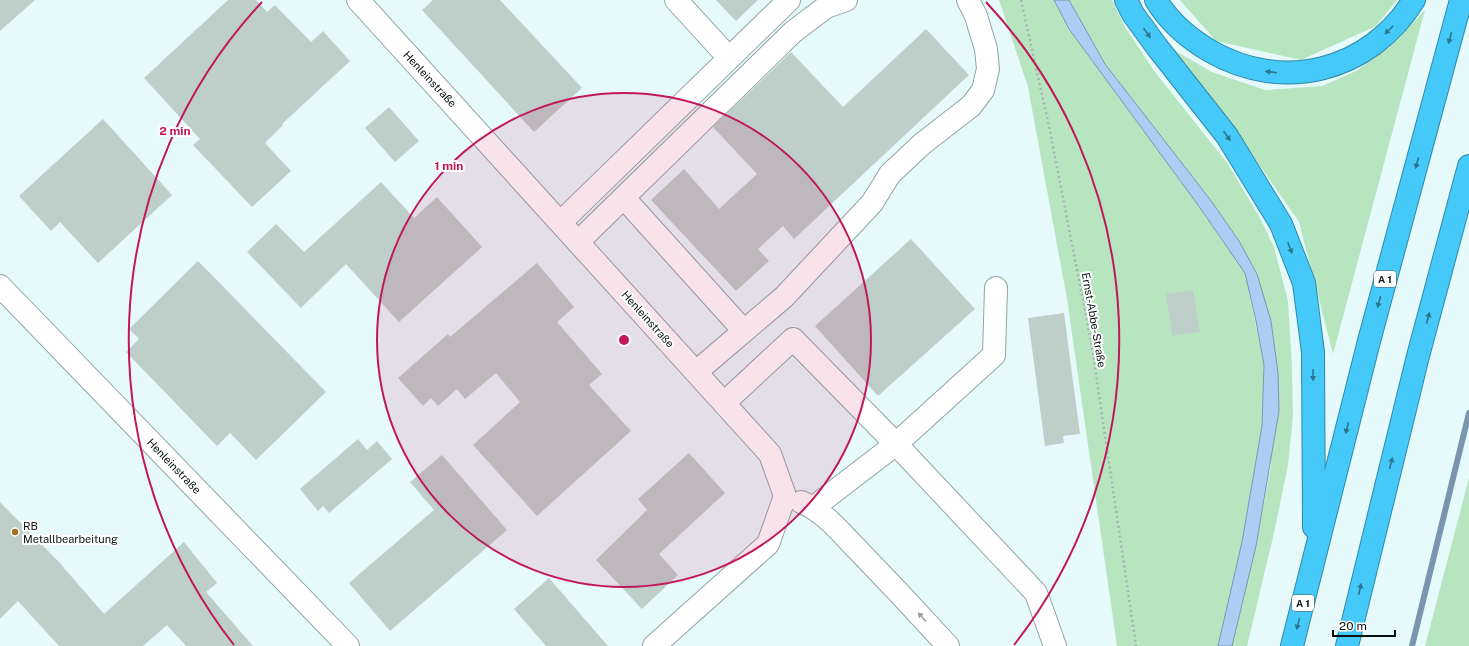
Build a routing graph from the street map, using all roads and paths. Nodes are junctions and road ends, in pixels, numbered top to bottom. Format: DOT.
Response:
graph roads {
  1 [pos="676,0"];
  2 [pos="789,0"];
  3 [pos="846,0"];
  4 [pos="968,0"];
  5 [pos="1021,0"];
  6 [pos="1126,0"];
  7 [pos="1156,0"];
  8 [pos="1414,0"];
  9 [pos="1461,0"];
  10 [pos="368,4"];
  11 [pos="729,58"];
  12 [pos="1469,166"];
  13 [pos="624,198"];
  14 [pos="561,222"];
  15 [pos="578,242"];
  16 [pos="0,286"];
  17 [pos="996,288"];
  18 [pos="744,331"];
  19 [pos="696,372"];
  20 [pos="724,403"];
  21 [pos="896,444"];
  22 [pos="786,496"];
  23 [pos="814,507"];
  24 [pos="1314,559"];
  25 [pos="348,646"];
  26 [pos="654,646"];
  27 [pos="948,646"];
  28 [pos="1055,646"];
  29 [pos="1136,646"];
  30 [pos="1292,646"];
  31 [pos="1347,646"];
  1 -- 11 [label="street"];
  2 -- 11 [label="street"];
  3 -- 13 [label="street"];
  4 -- 18 [label="street"];
  5 -- 29 [label="path, Ernst-Abbe-Straße"];
  6 -- 24 [label="highway, one-way"];
  8 -- 7 [label="highway, one-way"];
  9 -- 24 [label="highway, A 1, one-way"];
  10 -- 14 [label="street, Henleinstraße"];
  11 -- 14 [label="street"];
  31 -- 12 [label="highway, one-way"];
  13 -- 15 [label="street"];
  13 -- 18 [label="street"];
  14 -- 15 [label="street, Henleinstraße"];
  15 -- 19 [label="street, Henleinstraße"];
  16 -- 25 [label="street, Henleinstraße"];
  17 -- 21 [label="street"];
  18 -- 19 [label="street"];
  19 -- 20 [label="street, Henleinstraße"];
  20 -- 21 [label="street"];
  20 -- 22 [label="street, Henleinstraße"];
  21 -- 23 [label="street"];
  21 -- 28 [label="street"];
  22 -- 23 [label="street"];
  22 -- 26 [label="street"];
  27 -- 23 [label="street, one-way"];
  24 -- 30 [label="highway, A 1, one-way"];
}
